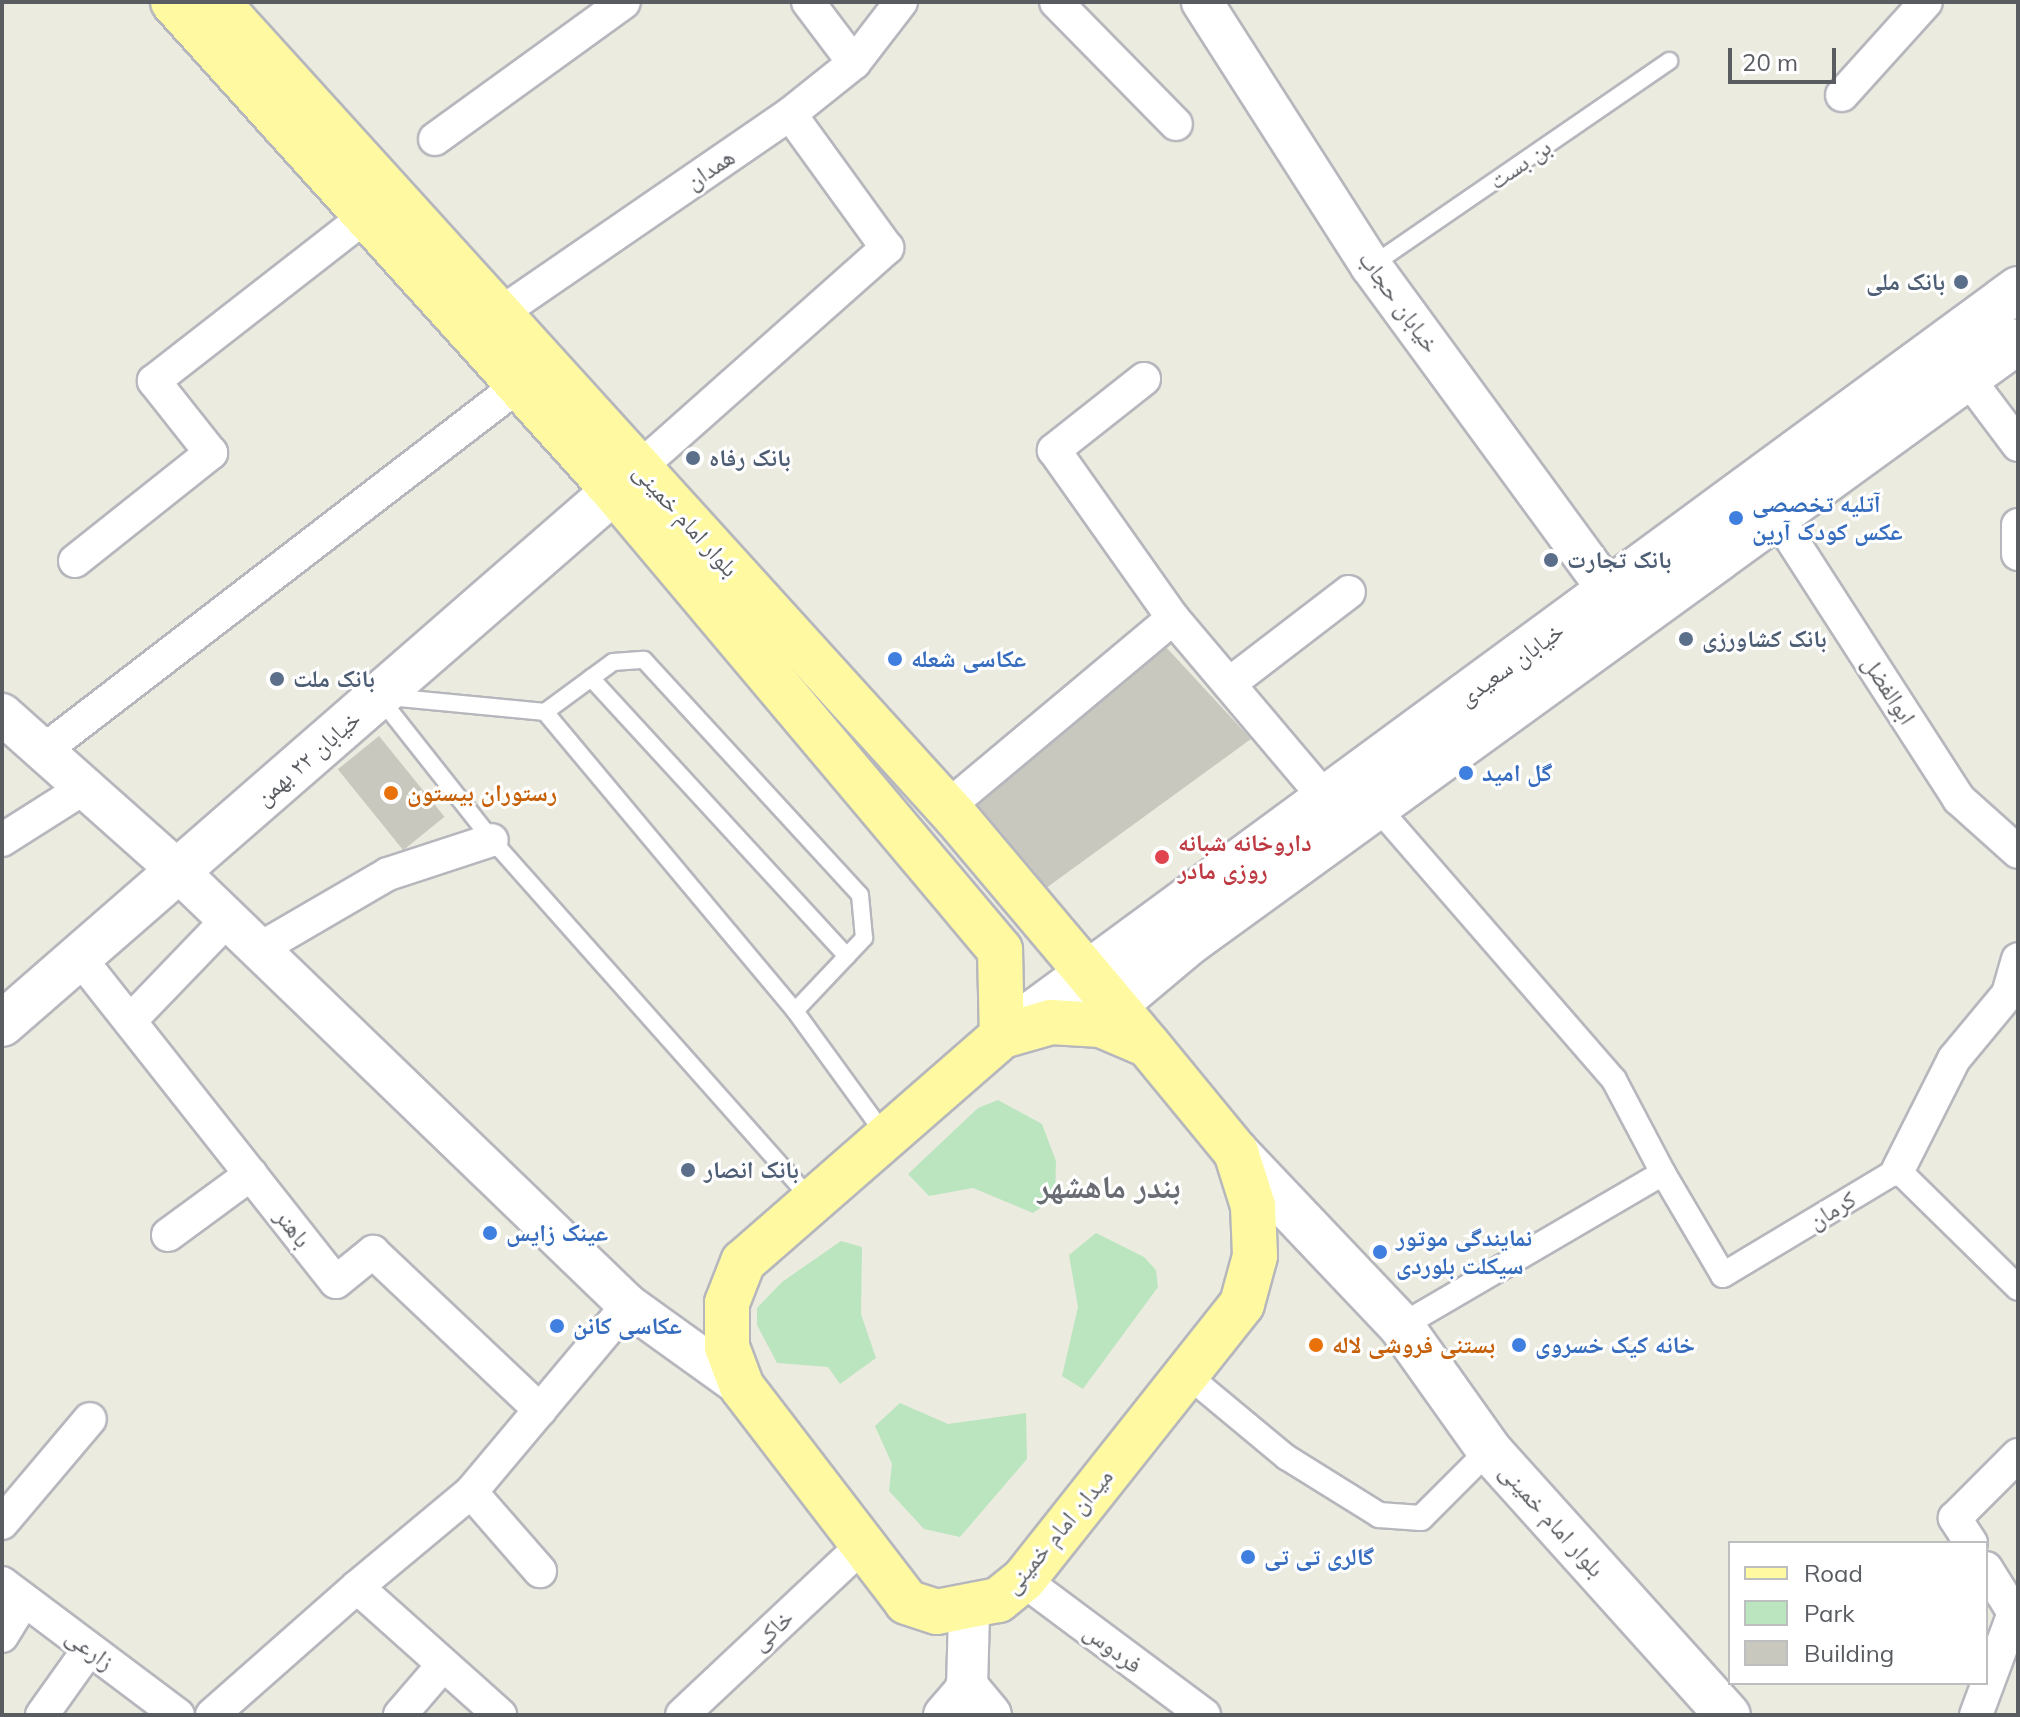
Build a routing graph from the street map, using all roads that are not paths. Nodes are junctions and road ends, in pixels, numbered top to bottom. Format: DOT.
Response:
graph roads {
  1 [pos="173,2"];
  2 [pos="217,2"];
  3 [pos="624,2"];
  4 [pos="808,2"];
  5 [pos="901,2"];
  6 [pos="1056,2"];
  7 [pos="1202,2"];
  8 [pos="1926,2"];
  9 [pos="1669,61"];
  10 [pos="854,63"];
  11 [pos="1842,95"];
  12 [pos="790,114"];
  13 [pos="1176,124"];
  14 [pos="435,139"];
  15 [pos="366,216"];
  16 [pos="1371,266"];
  17 [pos="2018,289"];
  18 [pos="499,314"];
  19 [pos="2018,341"];
  20 [pos="1967,377"];
  21 [pos="1144,379"];
  22 [pos="519,385"];
  23 [pos="2018,445"];
  24 [pos="626,479"];
  25 [pos="1776,515"];
  26 [pos="2018,525"];
  27 [pos="2018,554"];
  28 [pos="75,561"];
  29 [pos="1349,592"];
  30 [pos="1610,593"];
  31 [pos="1173,618"];
  32 [pos="591,678"];
  33 [pos="1229,684"];
  34 [pos="378,696"];
  35 [pos="545,712"];
  36 [pos="2,714"];
  37 [pos="43,751"];
  38 [pos="84,788"];
  39 [pos="1326,799"];
  40 [pos="1376,806"];
  41 [pos="946,808"];
  42 [pos="2,840"];
  43 [pos="492,840"];
  44 [pos="2018,852"];
  45 [pos="178,871"];
  46 [pos="228,919"];
  47 [pos="259,949"];
  48 [pos="847,956"];
  49 [pos="79,957"];
  50 [pos="2018,959"];
  51 [pos="1104,988"];
  52 [pos="795,1011"];
  53 [pos="130,1021"];
  54 [pos="2,1024"];
  55 [pos="1002,1036"];
  56 [pos="1148,1045"];
  57 [pos="886,1137"];
  58 [pos="1236,1152"];
  59 [pos="1898,1170"];
  60 [pos="1663,1173"];
  61 [pos="251,1174"];
  62 [pos="812,1202"];
  63 [pos="168,1235"];
  64 [pos="2018,1288"];
  65 [pos="628,1305"];
  66 [pos="1396,1320"];
  67 [pos="1186,1374"];
  68 [pos="742,1387"];
  69 [pos="540,1410"];
  70 [pos="90,1419"];
  71 [pos="1489,1450"];
  72 [pos="2018,1455"];
  73 [pos="471,1492"];
  74 [pos="2,1523"];
  75 [pos="1970,1541"];
  76 [pos="863,1545"];
  77 [pos="540,1571"];
  78 [pos="1988,1571"];
  79 [pos="1023,1580"];
  80 [pos="357,1587"];
  81 [pos="13,1592"];
  82 [pos="969,1611"];
  83 [pos="2,1636"];
  84 [pos="89,1649"];
  85 [pos="443,1665"];
  86 [pos="1988,1683"];
  87 [pos="1987,1685"];
  88 [pos="967,1706"];
  89 [pos="42,1715"];
  90 [pos="178,1715"];
  91 [pos="212,1715"];
  92 [pos="400,1715"];
  93 [pos="500,1715"];
  94 [pos="682,1715"];
  95 [pos="1204,1715"];
  96 [pos="1728,1715"];
  97 [pos="1976,1715"];
  1 -- 15 [label="main road, بلوار امام خمینی"];
  2 -- 18 [label="main road, بلوار امام خمینی"];
  3 -- 14 [label="street"];
  4 -- 10 [label="street"];
  5 -- 10 [label="street, همدان"];
  6 -- 13 [label="street"];
  7 -- 16 [label="street, خیابان حجاب"];
  8 -- 11 [label="street"];
  9 -- 16 [label="lane, بن بست"];
  10 -- 12 [label="street, همدان"];
  12 -- 18 [label="street, همدان"];
  12 -- 24 [label="street"];
  15 -- 22 [label="main road, بلوار امام خمینی"];
  15 -- 28 [label="street"];
  16 -- 30 [label="street, خیابان حجاب"];
  17 -- 30 [label="main road, خیابان سعیدی"];
  18 -- 24 [label="main road, بلوار امام خمینی"];
  19 -- 20 [label="main road, خیابان سعیدی"];
  20 -- 23 [label="street"];
  20 -- 25 [label="main road, خیابان سعیدی"];
  21 -- 31 [label="street"];
  22 -- 24 [label="main road, بلوار امام خمینی"];
  22 -- 37 [label="street"];
  24 -- 34 [label="main road, خیابان ۲۲ بهمن"];
  24 -- 41 [label="main road, بلوار امام خمینی"];
  24 -- 55 [label="main road, بلوار امام خمینی"];
  25 -- 40 [label="main road, خیابان سعیدی"];
  25 -- 44 [label="street, ابوالفضل"];
  26 -- 27 [label="street"];
  29 -- 33 [label="street"];
  30 -- 39 [label="main road, خیابان سعیدی"];
  31 -- 33 [label="street"];
  31 -- 41 [label="street"];
  32 -- 35 [label="lane"];
  32 -- 48 [label="lane"];
  32 -- 48 [label="lane"];
  33 -- 39 [label="street"];
  34 -- 35 [label="lane"];
  34 -- 43 [label="lane"];
  34 -- 45 [label="main road, خیابان ۲۲ بهمن"];
  35 -- 52 [label="lane"];
  36 -- 37 [label="street"];
  37 -- 38 [label="street"];
  38 -- 42 [label="street"];
  38 -- 45 [label="street"];
  39 -- 51 [label="main road, خیابان سعیدی"];
  40 -- 51 [label="main road, خیابان سعیدی"];
  40 -- 60 [label="street"];
  41 -- 51 [label="main road, بلوار امام خمینی"];
  43 -- 47 [label="street"];
  43 -- 62 [label="lane"];
  45 -- 46 [label="street"];
  45 -- 49 [label="main road, خیابان ۲۲ بهمن"];
  46 -- 47 [label="street"];
  46 -- 53 [label="street"];
  47 -- 65 [label="street"];
  48 -- 52 [label="lane"];
  49 -- 53 [label="street, باهنر"];
  49 -- 54 [label="main road, خیابان ۲۲ بهمن"];
  50 -- 59 [label="street"];
  51 -- 55 [label="main road, خیابان سعیدی"];
  51 -- 56 [label="main road, بلوار امام خمینی"];
  52 -- 57 [label="lane"];
  53 -- 61 [label="street, باهنر"];
  55 -- 56 [label="main road, میدان امام خمینی"];
  55 -- 57 [label="main road, میدان امام خمینی"];
  56 -- 58 [label="main road, میدان امام خمینی"];
  57 -- 62 [label="main road, میدان امام خمینی"];
  58 -- 66 [label="main road, بلوار امام خمینی"];
  58 -- 67 [label="main road, میدان امام خمینی"];
  59 -- 60 [label="street, کرمان"];
  59 -- 64 [label="street"];
  60 -- 66 [label="street"];
  61 -- 63 [label="street"];
  61 -- 69 [label="street, باهنر"];
  62 -- 68 [label="main road, میدان امام خمینی"];
  65 -- 68 [label="street"];
  65 -- 69 [label="street"];
  66 -- 71 [label="main road, بلوار امام خمینی"];
  67 -- 71 [label="street"];
  67 -- 79 [label="main road, میدان امام خمینی"];
  68 -- 76 [label="main road, میدان امام خمینی"];
  69 -- 73 [label="street"];
  70 -- 74 [label="street"];
  71 -- 96 [label="main road, بلوار امام خمینی"];
  72 -- 75 [label="street"];
  73 -- 77 [label="street"];
  73 -- 80 [label="street"];
  76 -- 82 [label="main road, میدان امام خمینی"];
  76 -- 94 [label="street, خاکی"];
  78 -- 86 [label="street"];
  79 -- 82 [label="main road, میدان امام خمینی"];
  79 -- 95 [label="street, فردوس"];
  80 -- 85 [label="street"];
  80 -- 91 [label="street"];
  81 -- 83 [label="street"];
  81 -- 84 [label="street, زارعی"];
  82 -- 88 [label="street"];
  84 -- 89 [label="street"];
  84 -- 90 [label="street, زارعی"];
  85 -- 92 [label="street"];
  85 -- 93 [label="street"];
  87 -- 97 [label="street"];
}
